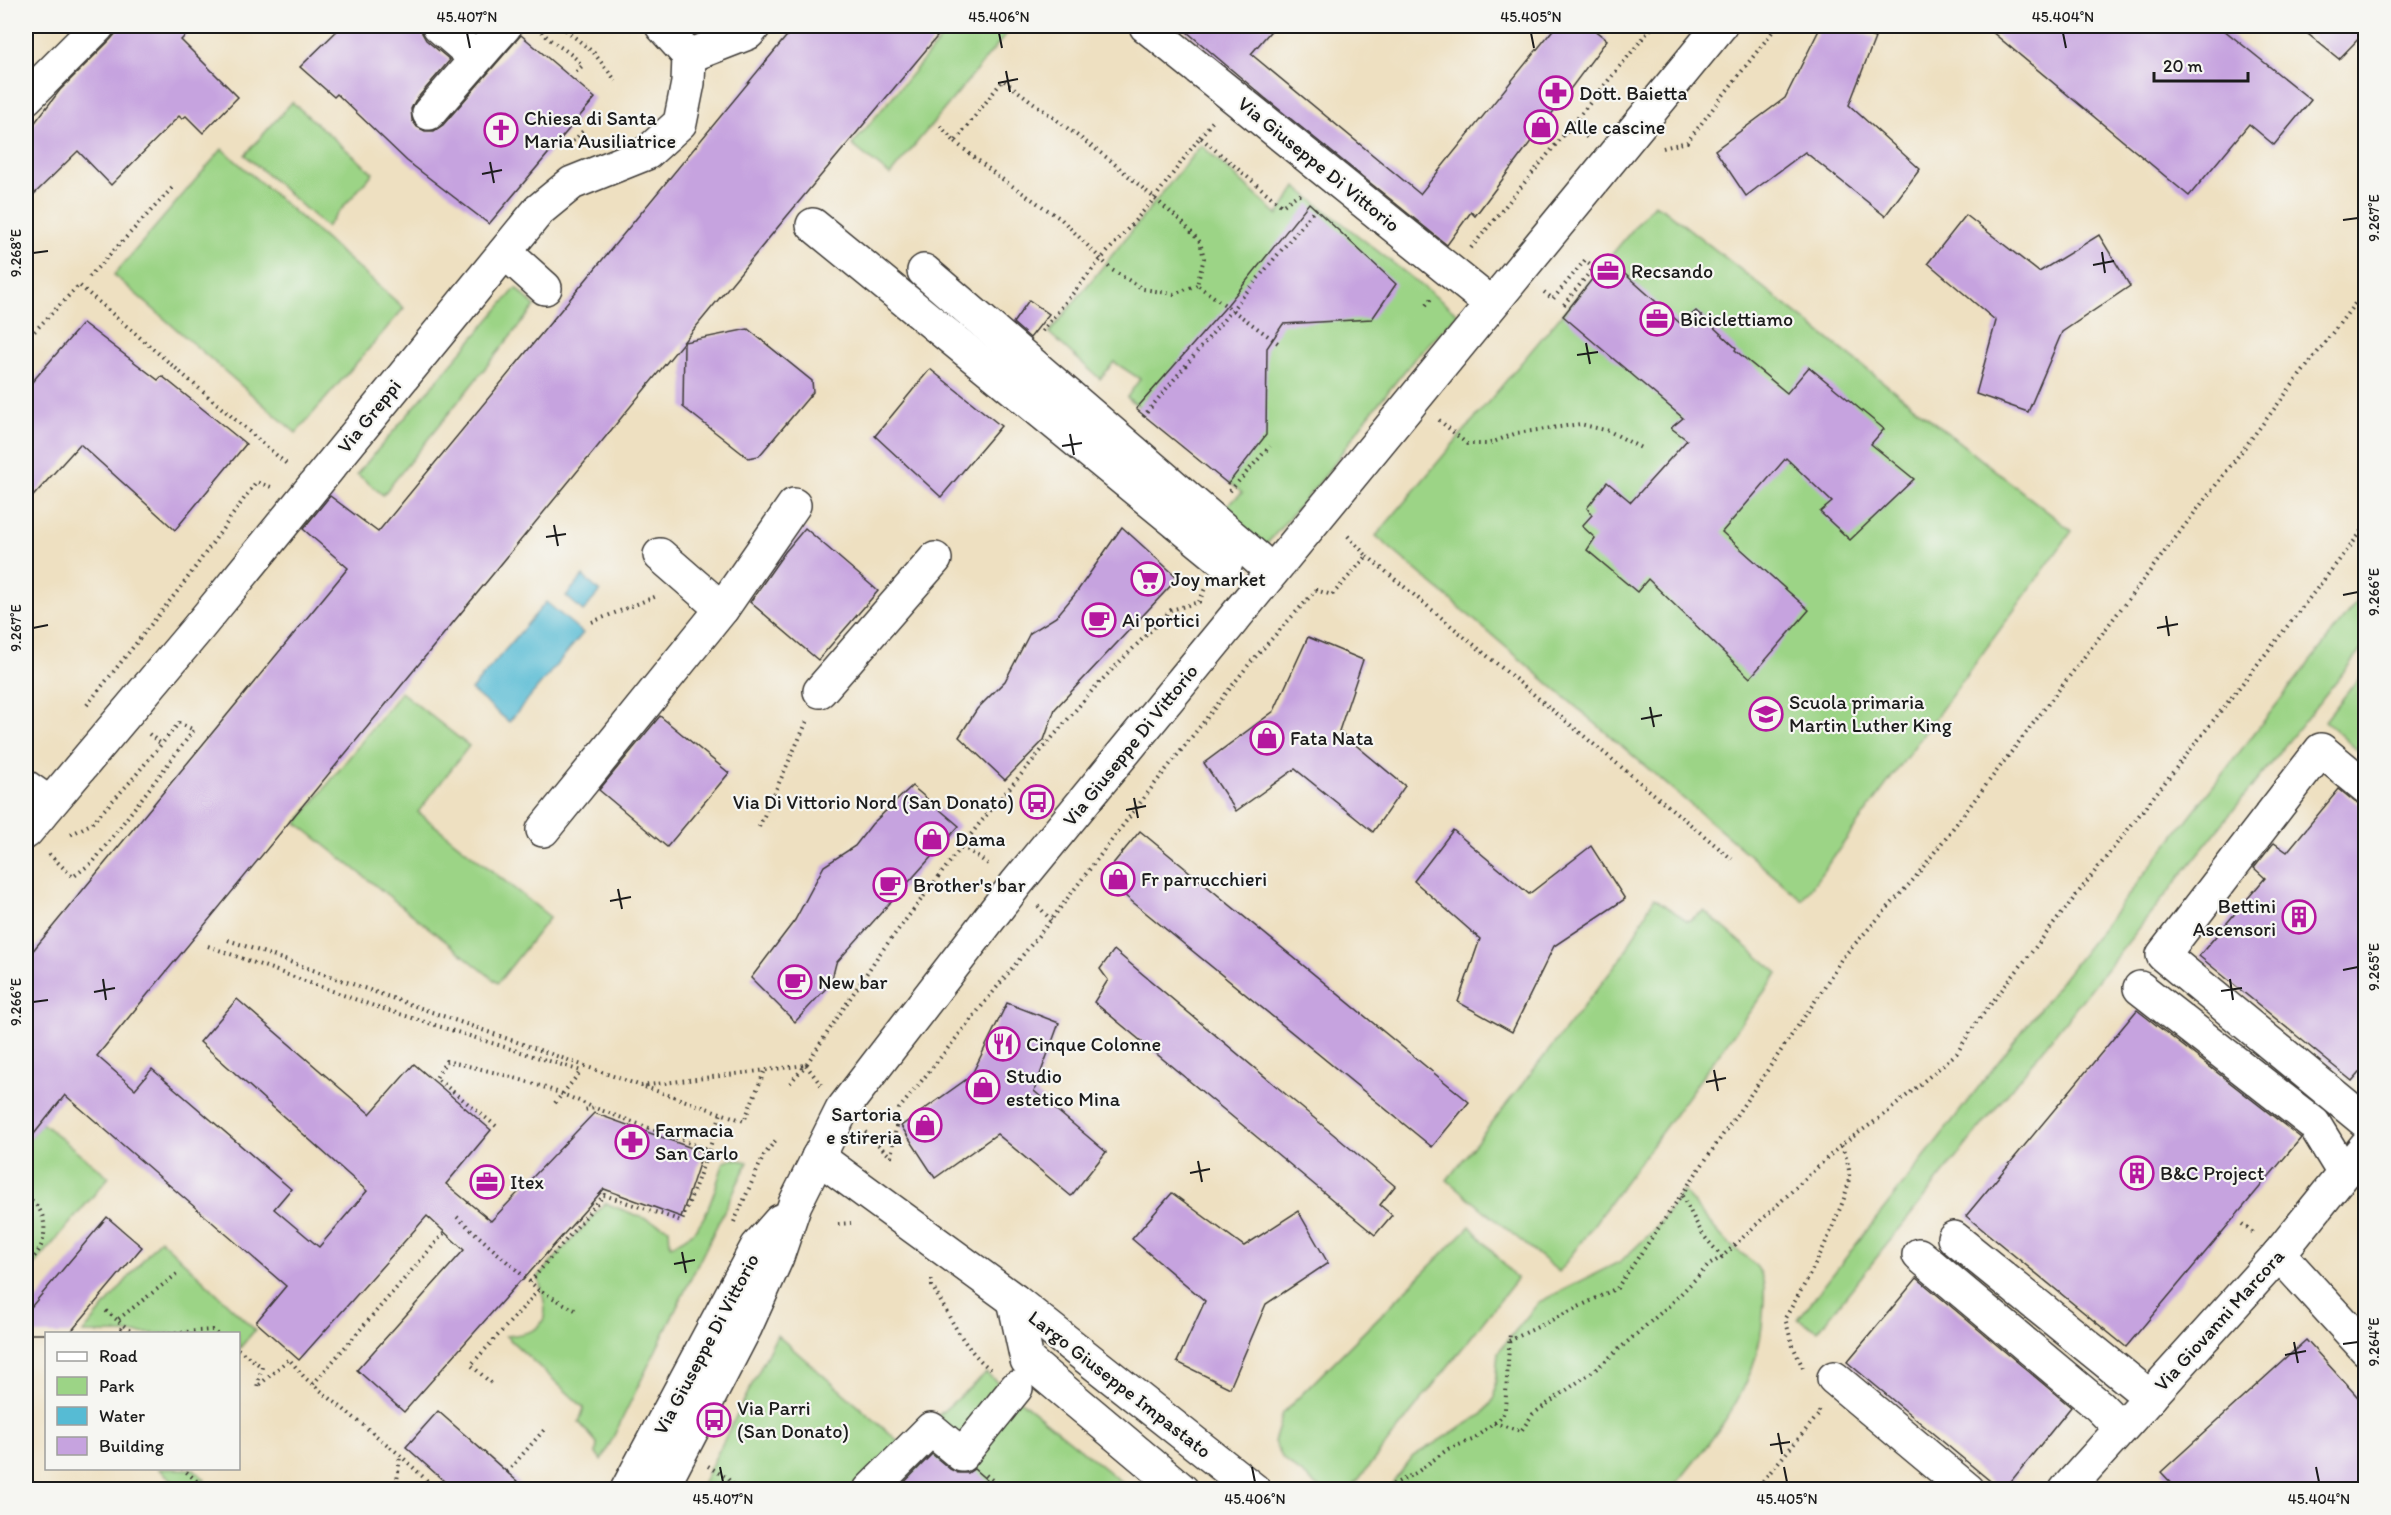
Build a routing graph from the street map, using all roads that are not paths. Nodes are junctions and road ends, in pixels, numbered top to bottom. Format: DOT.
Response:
graph roads {
  1 [pos="98,26"];
  2 [pos="439,26"];
  3 [pos="505,26"];
  4 [pos="662,26"];
  5 [pos="754,26"];
  6 [pos="1146,26"];
  7 [pos="1720,26"];
  8 [pos="689,56"];
  9 [pos="476,58"];
  10 [pos="26,98"];
  11 [pos="429,112"];
  12 [pos="813,225"];
  13 [pos="505,252"];
  14 [pos="924,271"];
  15 [pos="546,288"];
  16 [pos="1491,304"];
  17 [pos="794,505"];
  18 [pos="660,555"];
  19 [pos="935,559"];
  20 [pos="1226,563"];
  21 [pos="1272,571"];
  22 [pos="722,609"];
  23 [pos="820,691"];
  24 [pos="2366,787"];
  25 [pos="37,795"];
  26 [pos="543,830"];
  27 [pos="32,838"];
  28 [pos="2140,988"];
  29 [pos="2366,1122"];
  30 [pos="2366,1146"];
  31 [pos="818,1157"];
  32 [pos="2344,1173"];
  33 [pos="795,1204"];
  34 [pos="1954,1238"];
  35 [pos="2279,1254"];
  36 [pos="1919,1255"];
  37 [pos="1014,1300"];
  38 [pos="2366,1349"];
  39 [pos="1819,1385"];
  40 [pos="1016,1388"];
  41 [pos="2150,1397"];
  42 [pos="2121,1428"];
  43 [pos="1187,1435"];
  44 [pos="1172,1481"];
  45 [pos="627,1490"];
  46 [pos="661,1490"];
  47 [pos="870,1490"];
  48 [pos="1254,1490"];
  49 [pos="1968,1490"];
  50 [pos="2066,1490"];
  1 -- 10 [label="street"];
  2 -- 9 [label="street"];
  3 -- 9 [label="street"];
  4 -- 8 [label="street"];
  5 -- 8 [label="street"];
  6 -- 16 [label="street, Via Giuseppe Di Vittorio"];
  7 -- 16 [label="street, Via Giuseppe Di Vittorio"];
  8 -- 13 [label="street, Via Greppi"];
  9 -- 11 [label="street"];
  12 -- 20 [label="street"];
  13 -- 15 [label="street"];
  13 -- 25 [label="street, Via Greppi"];
  14 -- 21 [label="street"];
  16 -- 21 [label="street, Via Giuseppe Di Vittorio"];
  17 -- 22 [label="street"];
  18 -- 22 [label="street"];
  19 -- 23 [label="street"];
  21 -- 31 [label="street, Via Giuseppe Di Vittorio"];
  22 -- 26 [label="street"];
  24 -- 29 [label="street"];
  25 -- 27 [label="street, Via Greppi"];
  28 -- 32 [label="street"];
  30 -- 32 [label="street, Via Giovanni Marcora"];
  31 -- 33 [label="street, Via Giuseppe Di Vittorio"];
  31 -- 37 [label="street, Largo Giuseppe Impastato"];
  32 -- 35 [label="street, Via Giovanni Marcora"];
  33 -- 45 [label="street, Via Giuseppe Di Vittorio"];
  33 -- 46 [label="street, Via Giuseppe Di Vittorio"];
  34 -- 41 [label="street"];
  35 -- 38 [label="street"];
  35 -- 41 [label="street, Via Giovanni Marcora"];
  36 -- 42 [label="street"];
  37 -- 43 [label="street, Largo Giuseppe Impastato"];
  37 -- 44 [label="street, Largo Giuseppe Impastato"];
  39 -- 49 [label="street"];
  40 -- 47 [label="street"];
  41 -- 42 [label="street, Via Giovanni Marcora"];
  42 -- 50 [label="street, Via Giovanni Marcora"];
  43 -- 44 [label="street"];
  43 -- 48 [label="street, Largo Giuseppe Impastato"];
}
